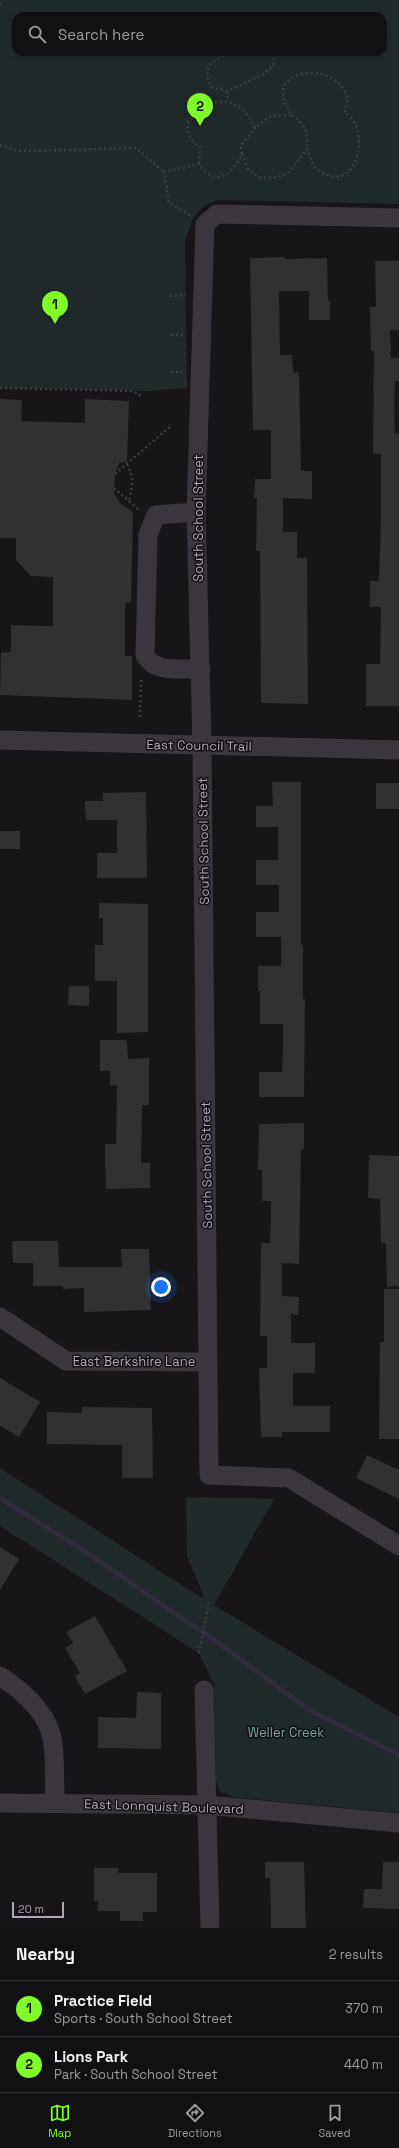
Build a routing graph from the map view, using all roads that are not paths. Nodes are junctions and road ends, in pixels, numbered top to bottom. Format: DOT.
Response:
graph roads {
  1 [pos="399,218"];
  2 [pos="196,512"];
  3 [pos="201,669"];
  4 [pos="0,740"];
  5 [pos="202,745"];
  6 [pos="399,750"];
  7 [pos="0,1317"];
  8 [pos="208,1362"];
  9 [pos="399,1546"];
  10 [pos="0,1676"];
  11 [pos="204,1690"];
  12 [pos="0,1803"];
  13 [pos="55,1803"];
  14 [pos="207,1805"];
  15 [pos="399,1823"];
  16 [pos="210,1928"];
  1 -- 2 [label="street, South School Street"];
  2 -- 3 [label="street, South School Street"];
  2 -- 3 [label="street"];
  3 -- 5 [label="street, South School Street"];
  4 -- 5 [label="street, East Council Trail"];
  5 -- 6 [label="street, East Council Trail"];
  5 -- 8 [label="street, South School Street"];
  7 -- 8 [label="street, East Berkshire Lane"];
  8 -- 9 [label="street, South School Street"];
  10 -- 13 [label="street"];
  11 -- 14 [label="street"];
  12 -- 13 [label="street, East Lonnquist Boulevard"];
  13 -- 14 [label="street, East Lonnquist Boulevard"];
  14 -- 15 [label="street, East Lonnquist Boulevard"];
  14 -- 16 [label="street"];
}
